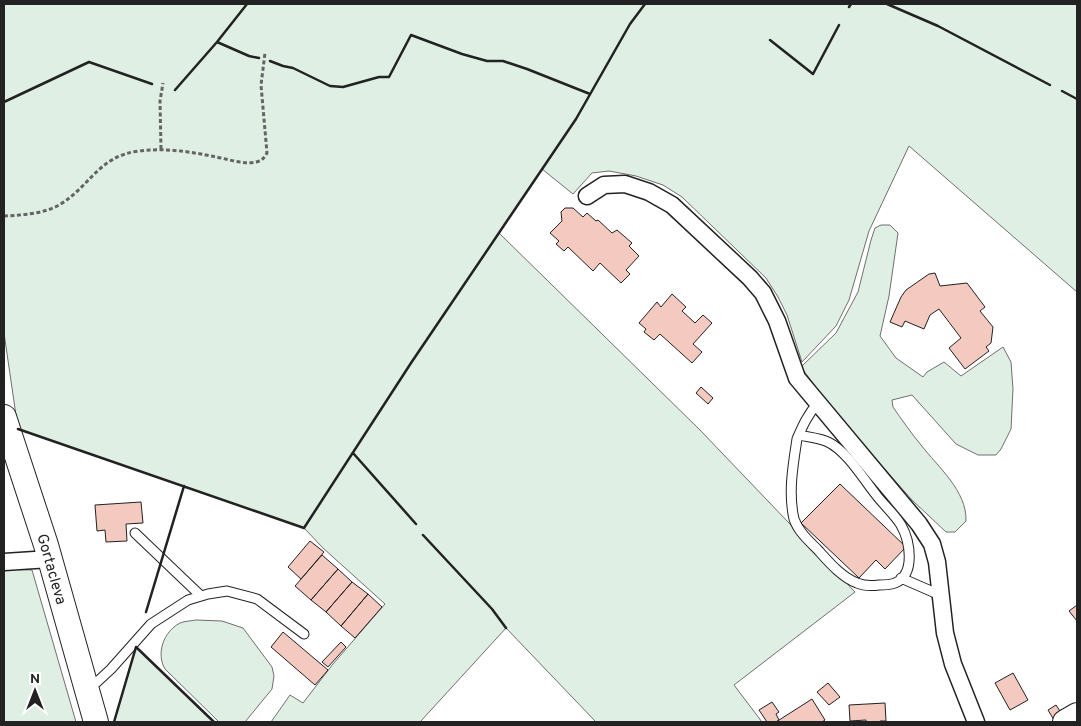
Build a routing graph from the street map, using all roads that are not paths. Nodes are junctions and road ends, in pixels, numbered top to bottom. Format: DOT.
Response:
graph roads {
  1 [pos="587,196"];
  2 [pos="818,403"];
  3 [pos="4,417"];
  4 [pos="799,435"];
  5 [pos="135,533"];
  6 [pos="50,559"];
  7 [pos="4,562"];
  8 [pos="901,578"];
  9 [pos="940,595"];
  10 [pos="201,596"];
  11 [pos="304,634"];
  12 [pos="86,687"];
  13 [pos="1077,715"];
  14 [pos="96,722"];
  15 [pos="976,722"];
  16 [pos="1065,722"];
  1 -- 2 [label="street"];
  2 -- 4 [label="lane"];
  2 -- 9 [label="street"];
  3 -- 6 [label="street, Gortacleva"];
  4 -- 8 [label="lane"];
  4 -- 8 [label="lane"];
  5 -- 10 [label="lane"];
  6 -- 7 [label="street"];
  6 -- 12 [label="street, Gortacleva"];
  8 -- 9 [label="lane"];
  9 -- 15 [label="street"];
  10 -- 11 [label="lane"];
  10 -- 12 [label="lane"];
  12 -- 14 [label="street, Gortacleva"];
  13 -- 16 [label="street"];
}
